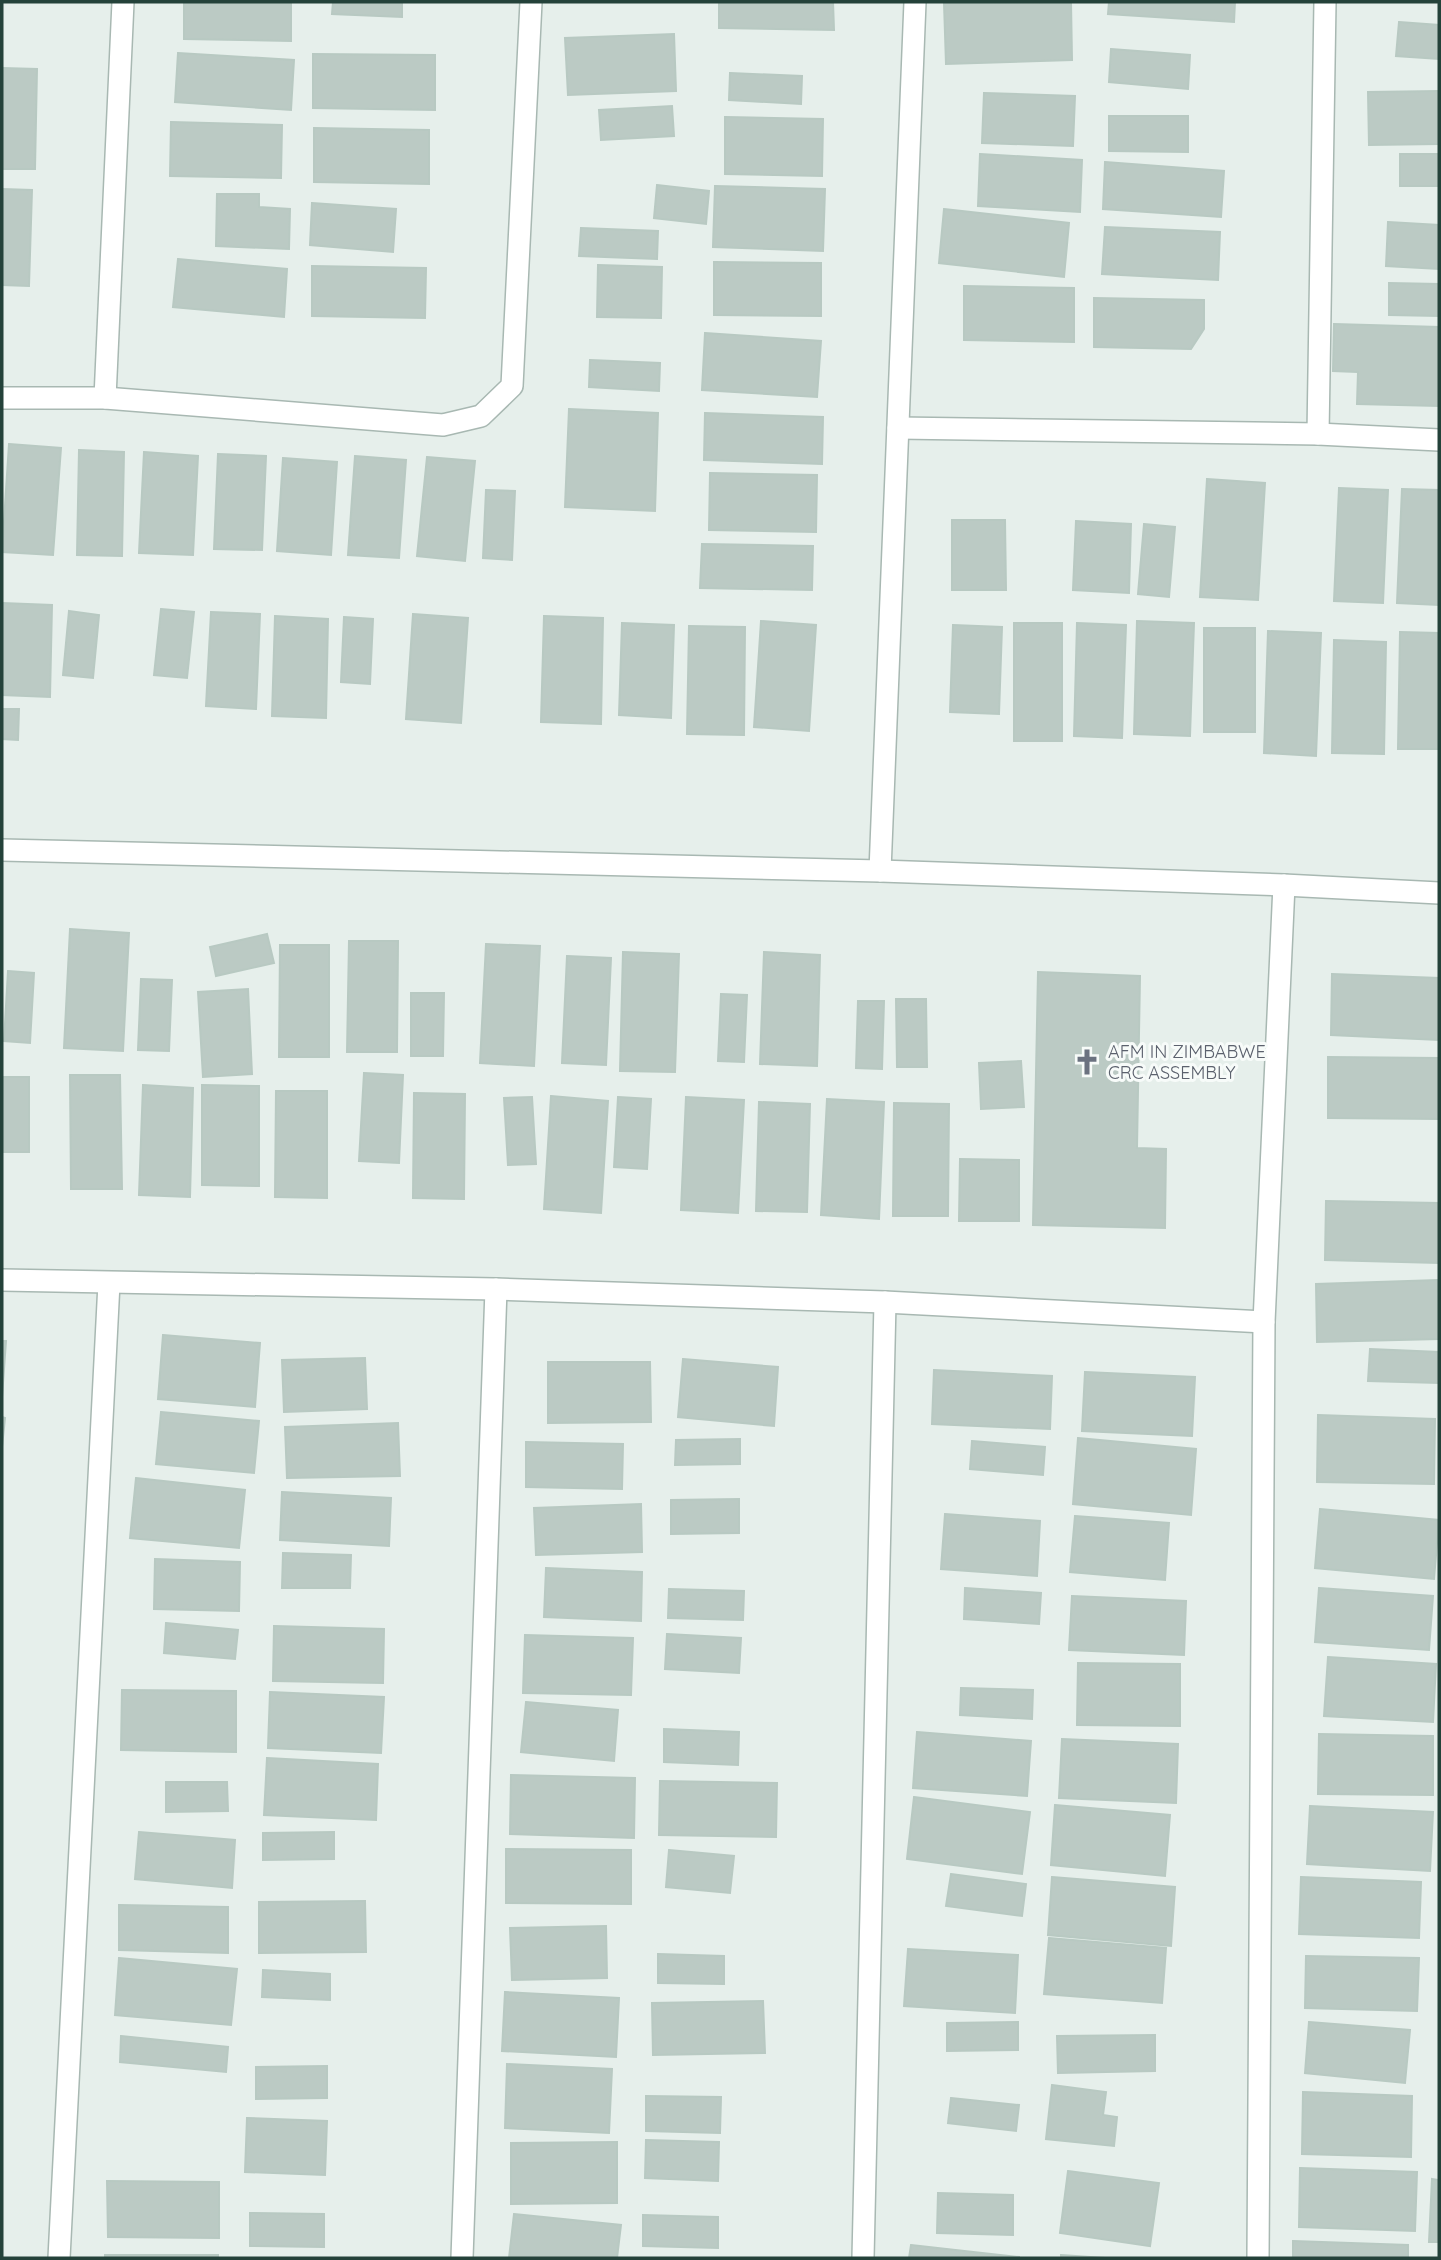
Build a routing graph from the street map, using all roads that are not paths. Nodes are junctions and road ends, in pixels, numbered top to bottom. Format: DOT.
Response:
graph roads {
  1 [pos="123,2"];
  2 [pos="531,2"];
  3 [pos="915,2"];
  4 [pos="1325,2"];
  5 [pos="2,398"];
  6 [pos="105,398"];
  7 [pos="898,428"];
  8 [pos="1318,434"];
  9 [pos="1439,440"];
  10 [pos="2,850"];
  11 [pos="880,872"];
  12 [pos="1284,885"];
  13 [pos="1439,893"];
  14 [pos="2,1280"];
  15 [pos="108,1283"];
  16 [pos="496,1289"];
  17 [pos="885,1302"];
  18 [pos="1264,1322"];
  19 [pos="59,2258"];
  20 [pos="462,2258"];
  21 [pos="863,2258"];
  22 [pos="1258,2258"];
  1 -- 6 [label="street"];
  2 -- 6 [label="street"];
  3 -- 7 [label="street"];
  4 -- 8 [label="street"];
  5 -- 6 [label="street"];
  7 -- 8 [label="street"];
  7 -- 11 [label="street"];
  8 -- 9 [label="street"];
  10 -- 11 [label="street"];
  11 -- 12 [label="street"];
  12 -- 13 [label="street"];
  12 -- 18 [label="street"];
  14 -- 15 [label="street"];
  15 -- 16 [label="street"];
  15 -- 19 [label="street"];
  16 -- 17 [label="street"];
  16 -- 20 [label="street"];
  17 -- 18 [label="street"];
  17 -- 21 [label="street"];
  18 -- 22 [label="street"];
}
